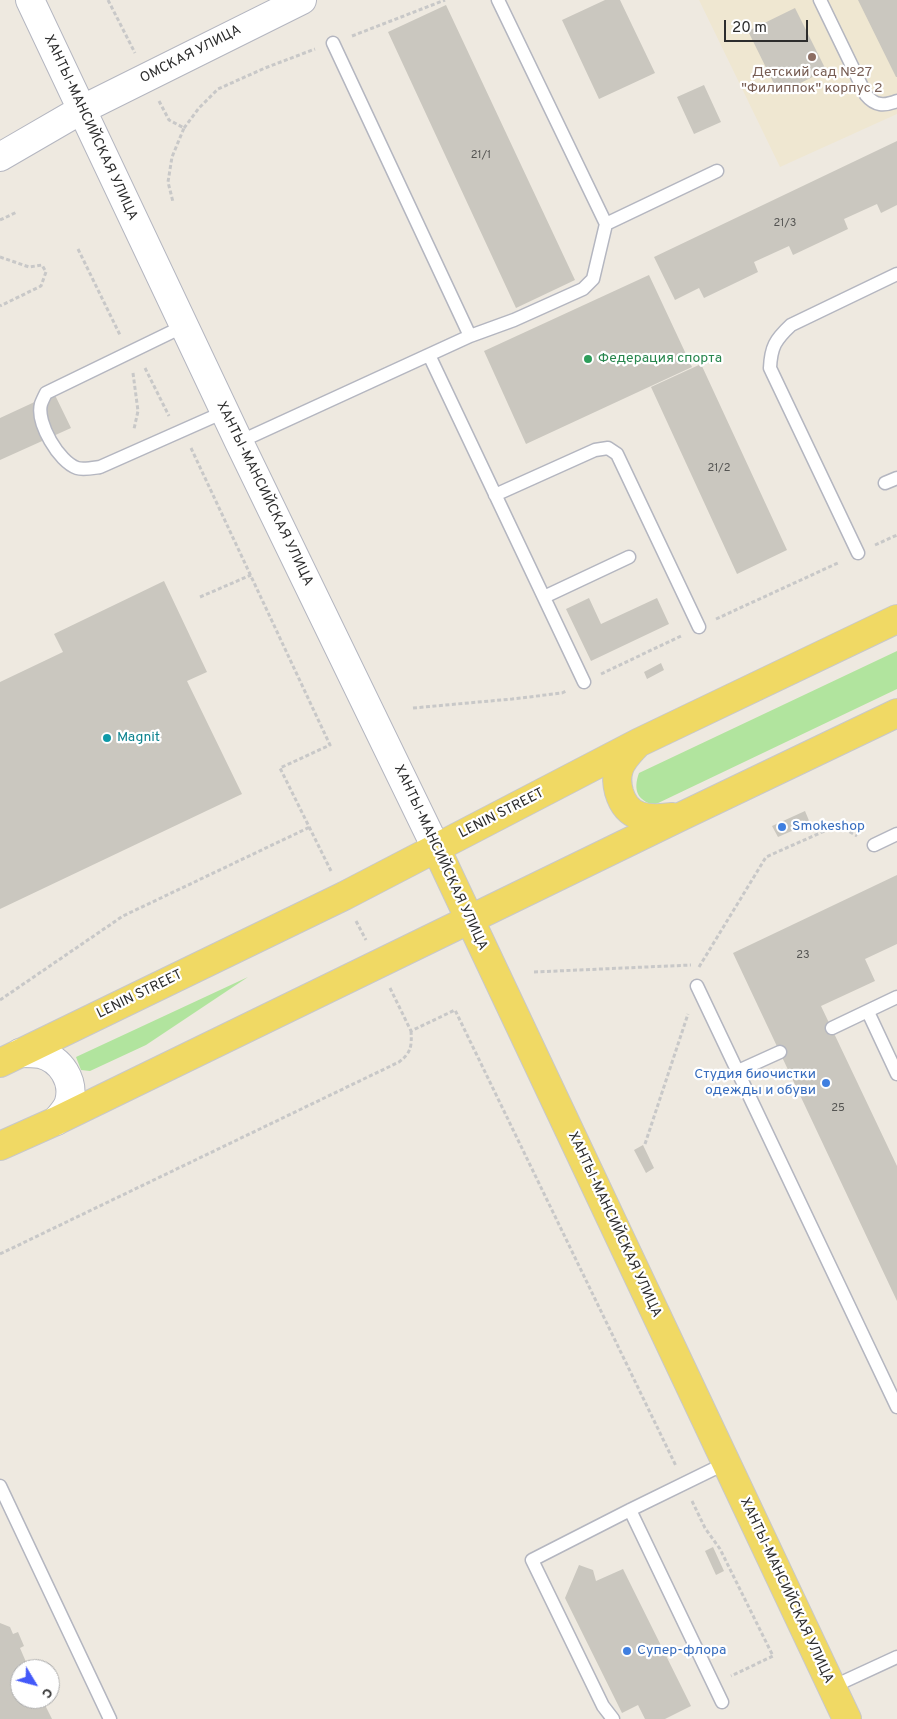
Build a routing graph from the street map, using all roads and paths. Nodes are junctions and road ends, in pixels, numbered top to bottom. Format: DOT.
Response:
graph roads {
  1 [pos="30,0"];
  2 [pos="302,0"];
  3 [pos="444,0"];
  4 [pos="498,0"];
  5 [pos="820,0"];
  6 [pos="334,42"];
  7 [pos="897,100"];
  8 [pos="82,110"];
  9 [pos="184,128"];
  10 [pos="0,157"];
  11 [pos="717,171"];
  12 [pos="17,212"];
  13 [pos="0,220"];
  14 [pos="606,224"];
  15 [pos="78,249"];
  16 [pos="0,257"];
  17 [pos="897,274"];
  18 [pos="0,306"];
  19 [pos="184,326"];
  20 [pos="470,336"];
  21 [pos="130,353"];
  22 [pos="429,355"];
  23 [pos="224,412"];
  24 [pos="180,432"];
  25 [pos="239,442"];
  26 [pos="130,454"];
  27 [pos="495,495"];
  28 [pos="897,535"];
  29 [pos="858,553"];
  30 [pos="629,556"];
  31 [pos="251,575"];
  32 [pos="200,597"];
  33 [pos="544,597"];
  34 [pos="897,619"];
  35 [pos="699,627"];
  36 [pos="584,682"];
  37 [pos="413,708"];
  38 [pos="897,713"];
  39 [pos="638,743"];
  40 [pos="680,817"];
  41 [pos="310,827"];
  42 [pos="897,834"];
  43 [pos="874,845"];
  44 [pos="436,848"];
  45 [pos="344,896"];
  46 [pos="469,919"];
  47 [pos="378,964"];
  48 [pos="691,965"];
  49 [pos="534,972"];
  50 [pos="697,986"];
  51 [pos="897,997"];
  52 [pos="0,1000"];
  53 [pos="868,1012"];
  54 [pos="832,1028"];
  55 [pos="411,1031"];
  56 [pos="780,1052"];
  57 [pos="10,1058"];
  58 [pos="738,1072"];
  59 [pos="897,1074"];
  60 [pos="56,1121"];
  61 [pos="645,1144"];
  62 [pos="0,1146"];
  63 [pos="0,1254"];
  64 [pos="897,1407"];
  65 [pos="726,1463"];
  66 [pos="684,1484"];
  67 [pos="0,1486"];
  68 [pos="630,1510"];
  69 [pos="897,1657"];
  70 [pos="832,1687"];
  71 [pos="722,1702"];
  72 [pos="110,1719"];
  73 [pos="613,1719"];
  74 [pos="846,1719"];
  1 -- 8 [label="main road, ХАНТЫ-МАНСИЙСКАЯ УЛИЦА"];
  2 -- 8 [label="main road, ОМСКАЯ УЛИЦА"];
  3 -- 6 [label="path"];
  4 -- 14 [label="lane"];
  5 -- 7 [label="lane"];
  6 -- 9 [label="path"];
  6 -- 20 [label="lane"];
  8 -- 10 [label="main road, ОМСКАЯ УЛИЦА"];
  8 -- 19 [label="main road, ХАНТЫ-МАНСИЙСКАЯ УЛИЦА"];
  11 -- 14 [label="lane"];
  12 -- 13 [label="path"];
  14 -- 20 [label="lane"];
  15 -- 21 [label="path"];
  16 -- 18 [label="path"];
  17 -- 29 [label="lane"];
  19 -- 21 [label="lane"];
  19 -- 23 [label="main road, ХАНТЫ-МАНСИЙСКАЯ УЛИЦА"];
  20 -- 22 [label="lane"];
  21 -- 24 [label="path"];
  21 -- 26 [label="path"];
  21 -- 26 [label="lane"];
  22 -- 25 [label="lane"];
  22 -- 27 [label="lane"];
  23 -- 24 [label="lane"];
  23 -- 25 [label="main road, ХАНТЫ-МАНСИЙСКАЯ УЛИЦА"];
  24 -- 26 [label="lane"];
  24 -- 31 [label="path"];
  25 -- 44 [label="main road, ХАНТЫ-МАНСИЙСКАЯ УЛИЦА"];
  27 -- 33 [label="lane"];
  27 -- 35 [label="lane"];
  28 -- 29 [label="path"];
  29 -- 35 [label="path"];
  30 -- 33 [label="lane"];
  31 -- 32 [label="path"];
  31 -- 41 [label="path"];
  33 -- 36 [label="lane"];
  34 -- 39 [label="main road, LENIN STREET"];
  35 -- 36 [label="path"];
  36 -- 37 [label="path"];
  38 -- 40 [label="main road"];
  39 -- 40 [label="main road"];
  39 -- 44 [label="main road, LENIN STREET"];
  40 -- 46 [label="main road"];
  41 -- 45 [label="path"];
  41 -- 52 [label="path"];
  42 -- 43 [label="lane"];
  43 -- 50 [label="path"];
  44 -- 45 [label="main road, LENIN STREET"];
  44 -- 46 [label="main road, ХАНТЫ-МАНСИЙСКАЯ УЛИЦА"];
  45 -- 47 [label="path"];
  45 -- 57 [label="main road, LENIN STREET"];
  46 -- 47 [label="main road"];
  46 -- 65 [label="main road, ХАНТЫ-МАНСИЙСКАЯ УЛИЦА"];
  47 -- 55 [label="path"];
  47 -- 60 [label="main road"];
  48 -- 49 [label="path"];
  50 -- 58 [label="lane"];
  50 -- 61 [label="path"];
  51 -- 53 [label="lane"];
  53 -- 54 [label="lane"];
  53 -- 59 [label="lane"];
  55 -- 63 [label="path"];
  55 -- 66 [label="path"];
  56 -- 58 [label="lane"];
  57 -- 60 [label="main road"];
  58 -- 64 [label="lane"];
  60 -- 62 [label="main road"];
  65 -- 66 [label="lane"];
  65 -- 70 [label="main road, ХАНТЫ-МАНСИЙСКАЯ УЛИЦА"];
  66 -- 68 [label="lane"];
  66 -- 71 [label="path"];
  67 -- 72 [label="lane"];
  68 -- 71 [label="lane"];
  68 -- 73 [label="lane"];
  69 -- 70 [label="lane"];
  70 -- 74 [label="main road, ХАНТЫ-МАНСИЙСКАЯ УЛИЦА"];
}
